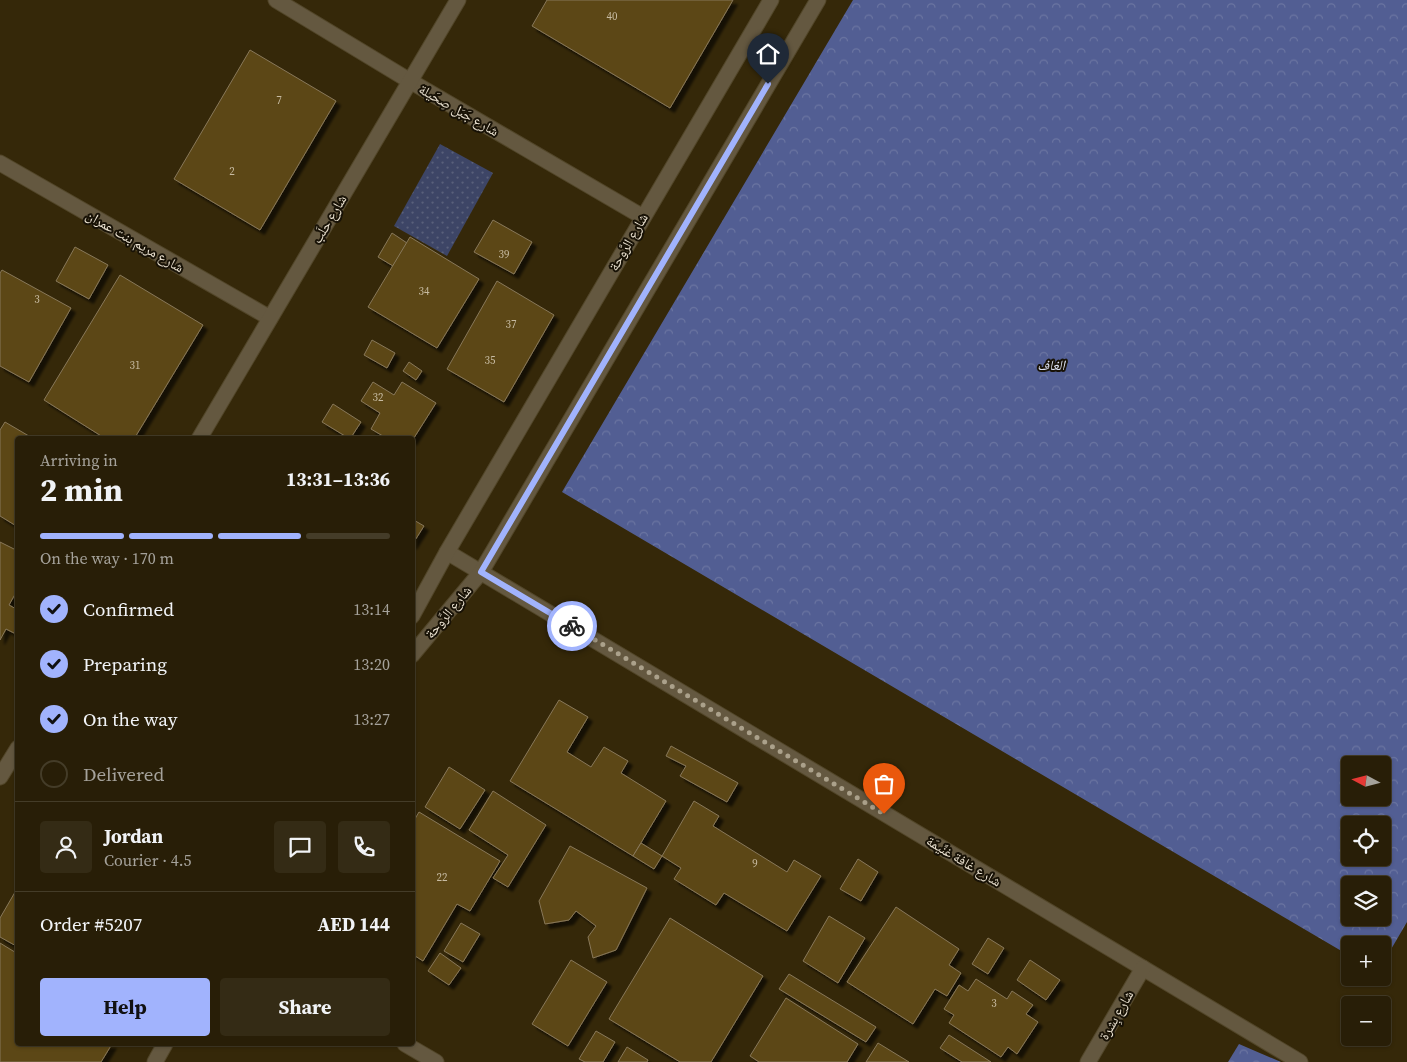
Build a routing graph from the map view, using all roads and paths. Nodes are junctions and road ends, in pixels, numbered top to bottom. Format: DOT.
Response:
graph roads {
  1 [pos="276,0"];
  2 [pos="458,0"];
  3 [pos="771,0"];
  4 [pos="818,0"];
  5 [pos="410,81"];
  6 [pos="0,163"];
  7 [pos="643,217"];
  8 [pos="270,318"];
  9 [pos="202,436"];
  10 [pos="447,552"];
  11 [pos="481,572"];
  12 [pos="415,611"];
  13 [pos="415,650"];
  14 [pos="15,753"];
  15 [pos="0,777"];
  16 [pos="1143,968"];
  17 [pos="164,1046"];
  18 [pos="408,1046"];
  19 [pos="155,1062"];
  20 [pos="436,1062"];
  21 [pos="1088,1062"];
  22 [pos="1300,1062"];
  1 -- 5 [label="street, شارع جَبَل صِحَيلة"];
  2 -- 5 [label="street, شارع حلَب"];
  3 -- 7 [label="street, شارع الرَّوحة"];
  4 -- 11 [label="street, شارع الرَّوحة"];
  5 -- 7 [label="street, شارع جَبَل صِحَيلة"];
  5 -- 8 [label="street, شارع حلَب"];
  6 -- 8 [label="street, شارع مريم بنت عمران"];
  7 -- 10 [label="street, شارع الرَّوحة"];
  8 -- 9 [label="street, شارع حلَب"];
  10 -- 11 [label="street, شارع غافة غنَّيمَة"];
  10 -- 12 [label="street, شارع الرَّوحة"];
  11 -- 13 [label="street, شارع الرَّوحة"];
  11 -- 16 [label="street, شارع غافة غنَّيمَة"];
  14 -- 15 [label="street"];
  16 -- 21 [label="street, شارع بِشرة"];
  16 -- 22 [label="street, شارع غافة غنَّيمَة"];
  17 -- 19 [label="street"];
  18 -- 20 [label="street"];
}
